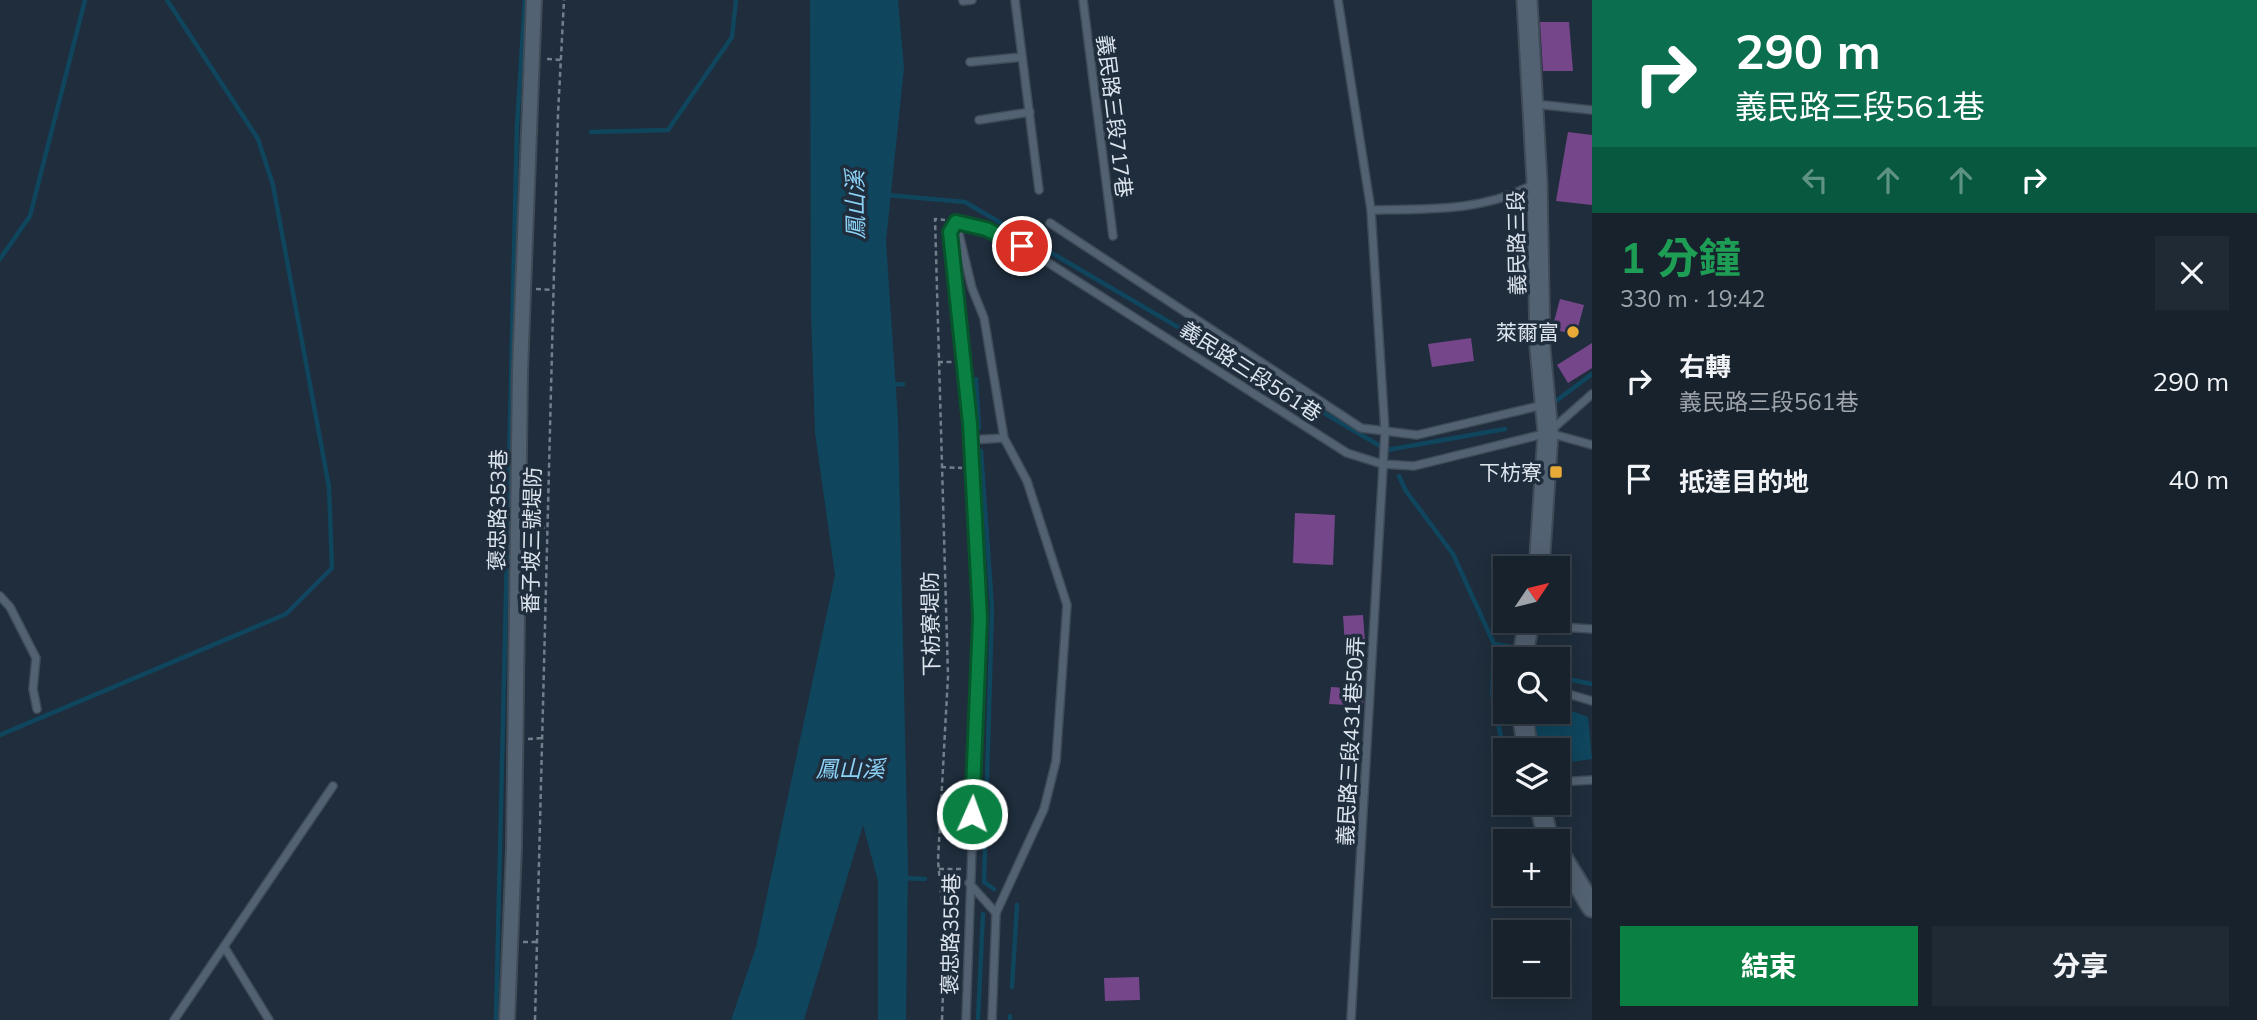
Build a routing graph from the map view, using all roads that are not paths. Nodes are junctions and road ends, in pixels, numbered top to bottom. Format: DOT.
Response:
graph roads {
  1 [pos="534,0"];
  2 [pos="972,0"];
  3 [pos="1015,0"];
  4 [pos="1083,0"];
  5 [pos="1338,0"];
  6 [pos="1527,0"];
  7 [pos="963,1"];
  8 [pos="1022,57"];
  9 [pos="970,62"];
  10 [pos="1534,104"];
  11 [pos="1592,110"];
  12 [pos="1030,112"];
  13 [pos="979,120"];
  14 [pos="1537,182"];
  15 [pos="1040,190"];
  16 [pos="1371,210"];
  17 [pos="956,222"];
  18 [pos="1050,223"];
  19 [pos="1113,236"];
  20 [pos="1592,394"];
  21 [pos="1547,404"];
  22 [pos="1384,432"];
  23 [pos="1548,433"];
  24 [pos="1004,438"];
  25 [pos="970,440"];
  26 [pos="1592,445"];
  27 [pos="1382,464"];
  28 [pos="1540,556"];
  29 [pos="0,596"];
  30 [pos="1570,627"];
  31 [pos="1592,629"];
  32 [pos="1570,695"];
  33 [pos="1592,701"];
  34 [pos="37,709"];
  35 [pos="1592,780"];
  36 [pos="1570,781"];
  37 [pos="333,786"];
  38 [pos="1570,871"];
  39 [pos="968,883"];
  40 [pos="1592,907"];
  41 [pos="996,914"];
  42 [pos="225,948"];
  43 [pos="174,1020"];
  44 [pos="269,1020"];
  45 [pos="507,1020"];
  46 [pos="965,1020"];
  47 [pos="992,1020"];
  48 [pos="1351,1020"];
  1 -- 45 [label="street, 褒忠路353巷"];
  2 -- 7 [label="lane"];
  3 -- 8 [label="lane"];
  4 -- 19 [label="lane, 義民路三段717巷"];
  5 -- 16 [label="lane, 義民路三段431巷50弄"];
  6 -- 10 [label="main road, 義民路三段"];
  8 -- 9 [label="lane"];
  8 -- 12 [label="lane"];
  10 -- 11 [label="lane"];
  10 -- 14 [label="main road, 義民路三段"];
  12 -- 13 [label="lane"];
  12 -- 15 [label="lane"];
  14 -- 16 [label="lane"];
  14 -- 21 [label="main road, 義民路三段"];
  16 -- 22 [label="lane, 義民路三段431巷50弄"];
  17 -- 24 [label="lane"];
  17 -- 25 [label="lane, 褒忠路355巷"];
  17 -- 27 [label="lane, 義民路三段561巷"];
  18 -- 22 [label="lane, 義民路三段561巷"];
  20 -- 23 [label="lane"];
  21 -- 22 [label="lane, 義民路三段561巷"];
  21 -- 23 [label="main road, 義民路三段"];
  22 -- 27 [label="lane, 義民路三段431巷50弄"];
  23 -- 26 [label="lane"];
  23 -- 27 [label="lane, 義民路三段561巷"];
  23 -- 28 [label="main road, 義民路三段"];
  24 -- 25 [label="lane"];
  24 -- 41 [label="lane"];
  25 -- 39 [label="lane, 褒忠路355巷"];
  27 -- 48 [label="lane, 義民路三段431巷50弄"];
  29 -- 34 [label="lane"];
  30 -- 31 [label="lane"];
  32 -- 33 [label="lane"];
  35 -- 36 [label="lane"];
  37 -- 42 [label="lane"];
  38 -- 40 [label="main road"];
  39 -- 41 [label="lane"];
  39 -- 46 [label="lane, 褒忠路355巷"];
  41 -- 47 [label="lane"];
  42 -- 43 [label="lane"];
  42 -- 44 [label="lane"];
}
